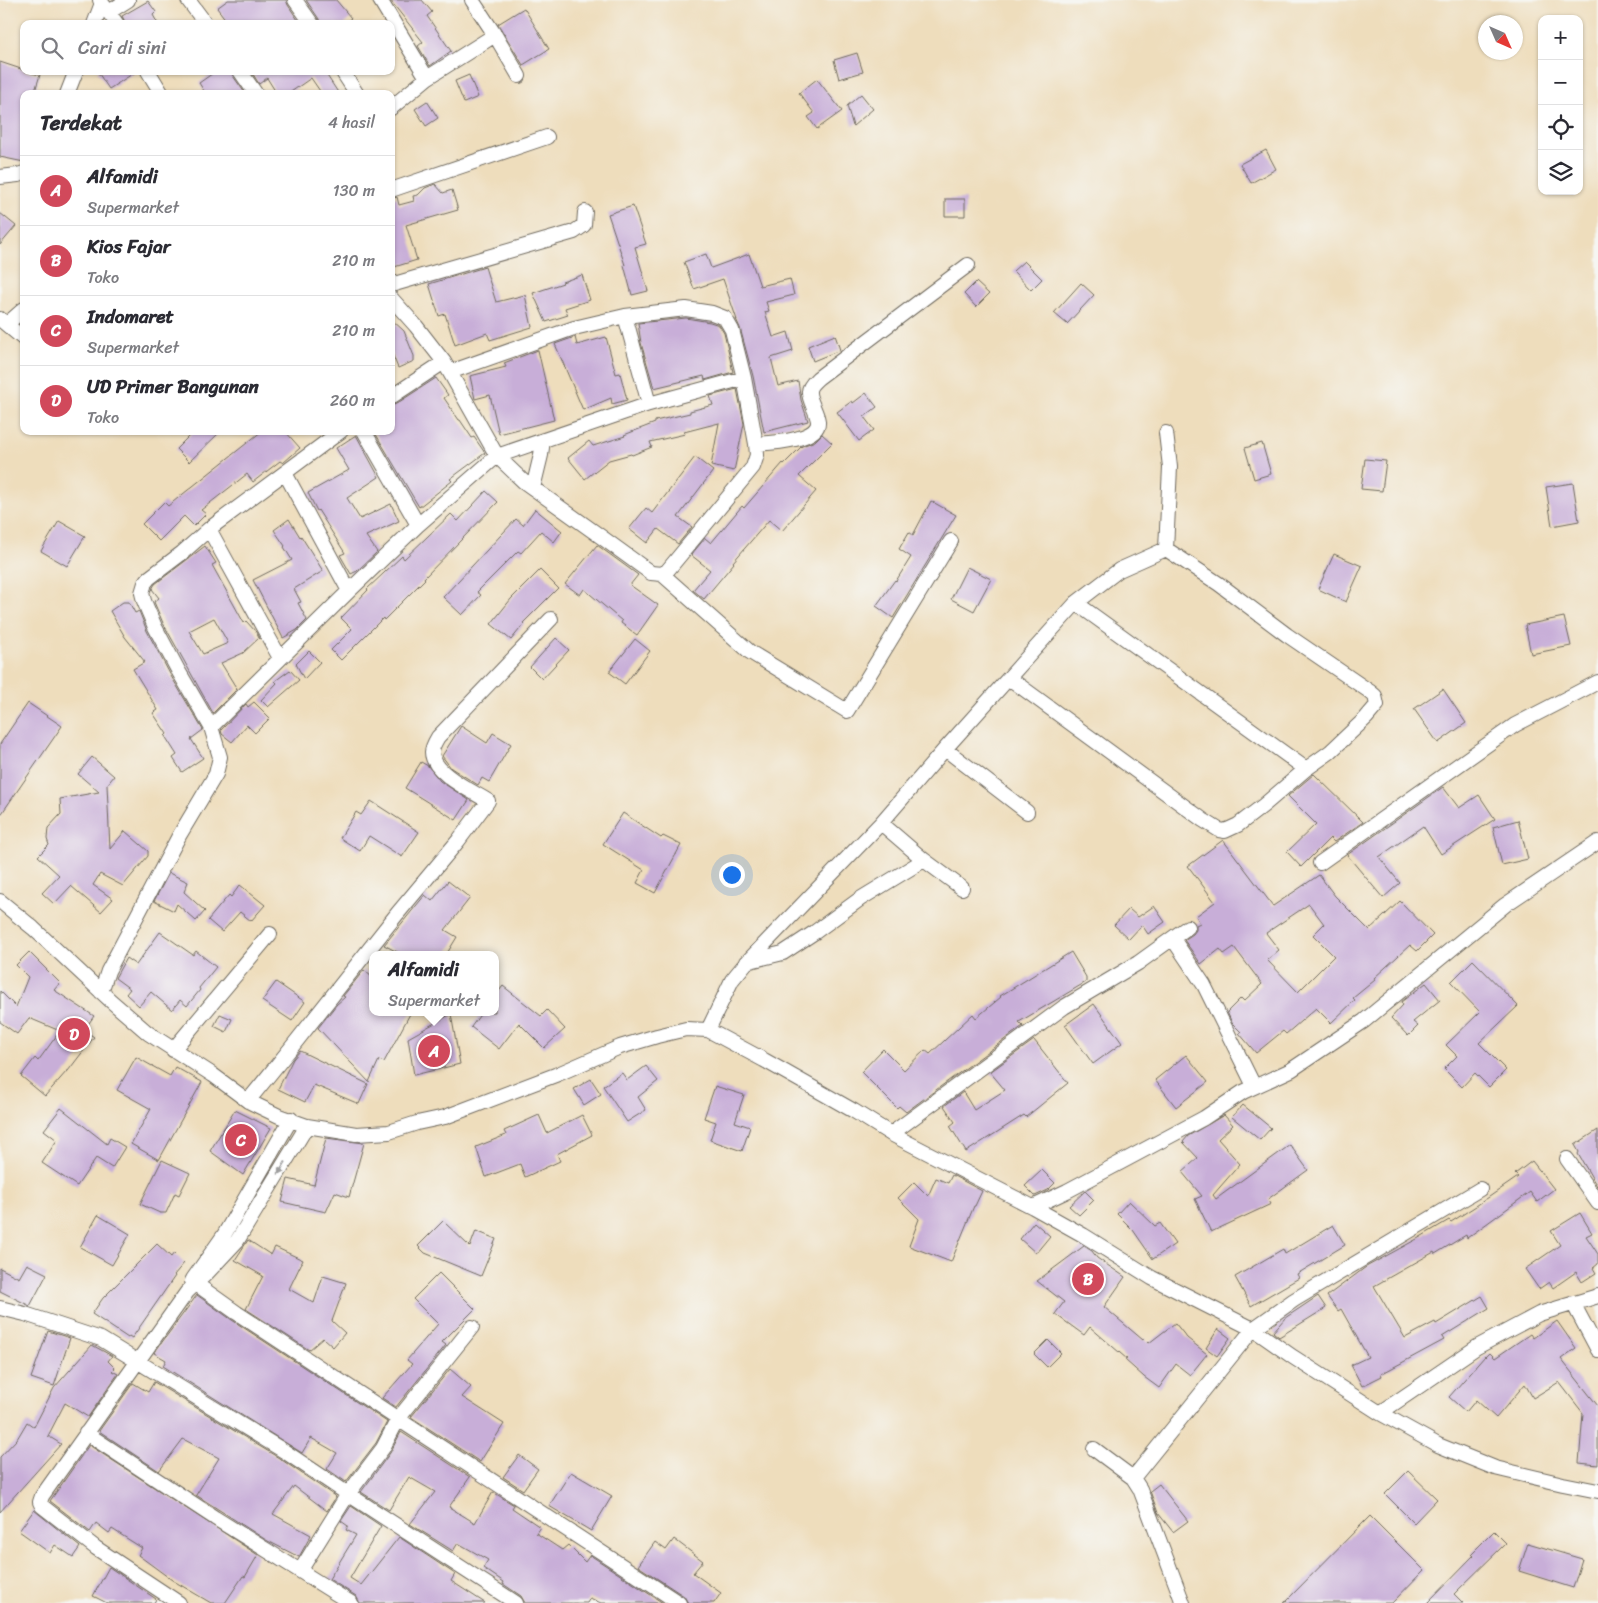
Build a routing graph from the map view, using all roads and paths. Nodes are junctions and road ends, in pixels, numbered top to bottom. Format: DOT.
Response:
graph roads {
  1 [pos="128,0"];
  2 [pos="188,0"];
  3 [pos="295,0"];
  4 [pos="380,0"];
  5 [pos="472,0"];
  6 [pos="104,5"];
  7 [pos="96,20"];
  8 [pos="114,20"];
  9 [pos="203,20"];
  10 [pos="309,20"];
  11 [pos="392,20"];
  12 [pos="395,25"];
  13 [pos="496,35"];
  14 [pos="74,75"];
  15 [pos="150,75"];
  16 [pos="243,75"];
  17 [pos="344,75"];
  18 [pos="519,76"];
  19 [pos="427,78"];
  20 [pos="69,90"];
  21 [pos="160,90"];
  22 [pos="253,90"];
  23 [pos="354,90"];
  24 [pos="395,105"];
  25 [pos="548,137"];
  26 [pos="20,174"];
  27 [pos="0,177"];
  28 [pos="395,189"];
  29 [pos="585,212"];
  30 [pos="968,265"];
  31 [pos="395,285"];
  32 [pos="395,302"];
  33 [pos="20,311"];
  34 [pos="625,316"];
  35 [pos="3,322"];
  36 [pos="20,336"];
  37 [pos="447,367"];
  38 [pos="744,378"];
  39 [pos="395,395"];
  40 [pos="649,404"];
  41 [pos="1166,433"];
  42 [pos="336,435"];
  43 [pos="366,435"];
  44 [pos="543,440"];
  45 [pos="756,444"];
  46 [pos="497,456"];
  47 [pos="285,473"];
  48 [pos="534,488"];
  49 [pos="418,525"];
  50 [pos="209,529"];
  51 [pos="951,541"];
  52 [pos="1166,549"];
  53 [pos="662,574"];
  54 [pos="348,591"];
  55 [pos="1076,603"];
  56 [pos="551,619"];
  57 [pos="280,658"];
  58 [pos="1009,678"];
  59 [pos="1598,682"];
  60 [pos="211,727"];
  61 [pos="944,749"];
  62 [pos="1306,769"];
  63 [pos="1027,812"];
  64 [pos="881,823"];
  65 [pos="1598,842"];
  66 [pos="924,860"];
  67 [pos="1320,864"];
  68 [pos="962,888"];
  69 [pos="0,901"];
  70 [pos="1188,928"];
  71 [pos="270,934"];
  72 [pos="1173,939"];
  73 [pos="746,963"];
  74 [pos="101,992"];
  75 [pos="708,1030"];
  76 [pos="173,1050"];
  77 [pos="1254,1086"];
  78 [pos="248,1100"];
  79 [pos="291,1119"];
  80 [pos="307,1126"];
  81 [pos="891,1134"];
  82 [pos="1567,1159"];
  83 [pos="1480,1189"];
  84 [pos="1598,1203"];
  85 [pos="1033,1207"];
  86 [pos="236,1214"];
  87 [pos="249,1221"];
  88 [pos="230,1238"];
  89 [pos="193,1284"];
  90 [pos="1598,1296"];
  91 [pos="1573,1303"];
  92 [pos="0,1308"];
  93 [pos="472,1327"];
  94 [pos="1253,1328"];
  95 [pos="1598,1350"];
  96 [pos="136,1362"];
  97 [pos="1380,1413"];
  98 [pos="398,1419"];
  99 [pos="86,1433"];
  100 [pos="1094,1450"];
  101 [pos="1133,1478"];
  102 [pos="1598,1490"];
  103 [pos="348,1494"];
  104 [pos="300,1571"];
  105 [pos="180,1603"];
  106 [pos="351,1603"];
  107 [pos="516,1603"];
  108 [pos="679,1603"];
  109 [pos="1183,1603"];
  1 -- 6 [label="street"];
  2 -- 9 [label="street"];
  3 -- 10 [label="street"];
  4 -- 11 [label="street"];
  5 -- 13 [label="street"];
  6 -- 7 [label="street"];
  6 -- 8 [label="street"];
  12 -- 19 [label="street"];
  13 -- 18 [label="street"];
  13 -- 19 [label="street"];
  14 -- 20 [label="street"];
  15 -- 21 [label="street"];
  16 -- 22 [label="street"];
  17 -- 23 [label="street"];
  19 -- 24 [label="street"];
  25 -- 28 [label="street"];
  26 -- 27 [label="street"];
  29 -- 31 [label="street"];
  30 -- 45 [label="street"];
  32 -- 37 [label="street"];
  33 -- 35 [label="street"];
  34 -- 37 [label="street"];
  34 -- 38 [label="street"];
  34 -- 40 [label="street"];
  35 -- 36 [label="street"];
  37 -- 39 [label="street"];
  37 -- 46 [label="street"];
  38 -- 40 [label="street"];
  38 -- 45 [label="street"];
  40 -- 44 [label="street"];
  41 -- 52 [label="street"];
  42 -- 47 [label="street"];
  43 -- 49 [label="street"];
  44 -- 46 [label="street"];
  44 -- 48 [label="street"];
  45 -- 53 [label="street"];
  46 -- 48 [label="street"];
  46 -- 49 [label="street"];
  47 -- 50 [label="street"];
  47 -- 54 [label="street"];
  48 -- 53 [label="street"];
  49 -- 54 [label="street"];
  50 -- 57 [label="street"];
  50 -- 60 [label="street"];
  51 -- 53 [label="street"];
  52 -- 55 [label="street"];
  52 -- 62 [label="street"];
  54 -- 57 [label="street"];
  55 -- 58 [label="street"];
  55 -- 62 [label="street"];
  56 -- 78 [label="street"];
  57 -- 60 [label="street"];
  58 -- 61 [label="street"];
  58 -- 62 [label="street"];
  59 -- 67 [label="street"];
  60 -- 74 [label="street"];
  61 -- 63 [label="street"];
  61 -- 64 [label="street"];
  64 -- 66 [label="street"];
  64 -- 73 [label="street"];
  65 -- 77 [label="street"];
  66 -- 68 [label="street"];
  66 -- 73 [label="street"];
  69 -- 74 [label="street"];
  70 -- 72 [label="street"];
  71 -- 76 [label="street"];
  72 -- 77 [label="street"];
  72 -- 81 [label="street"];
  73 -- 75 [label="street"];
  74 -- 76 [label="street"];
  75 -- 80 [label="street"];
  75 -- 81 [label="street"];
  76 -- 78 [label="street"];
  77 -- 85 [label="street"];
  78 -- 79 [label="street"];
  79 -- 80 [label="street"];
  79 -- 86 [label="street"];
  80 -- 87 [label="street, one-way"];
  81 -- 85 [label="street"];
  82 -- 84 [label="street"];
  83 -- 94 [label="street"];
  85 -- 94 [label="street"];
  86 -- 87 [label="street"];
  86 -- 88 [label="street"];
  87 -- 88 [label="street"];
  88 -- 89 [label="street"];
  89 -- 96 [label="street"];
  89 -- 98 [label="street"];
  90 -- 91 [label="street"];
  91 -- 95 [label="street"];
  91 -- 97 [label="street"];
  92 -- 96 [label="street"];
  93 -- 98 [label="street"];
  94 -- 97 [label="street"];
  94 -- 101 [label="street"];
  96 -- 99 [label="street"];
  96 -- 103 [label="street"];
  97 -- 102 [label="street"];
  98 -- 103 [label="street"];
  98 -- 108 [label="street"];
  99 -- 104 [label="street"];
  99 -- 105 [label="street"];
  100 -- 101 [label="street"];
  101 -- 109 [label="street"];
  103 -- 104 [label="street"];
  103 -- 107 [label="street"];
  104 -- 106 [label="street"];
}
